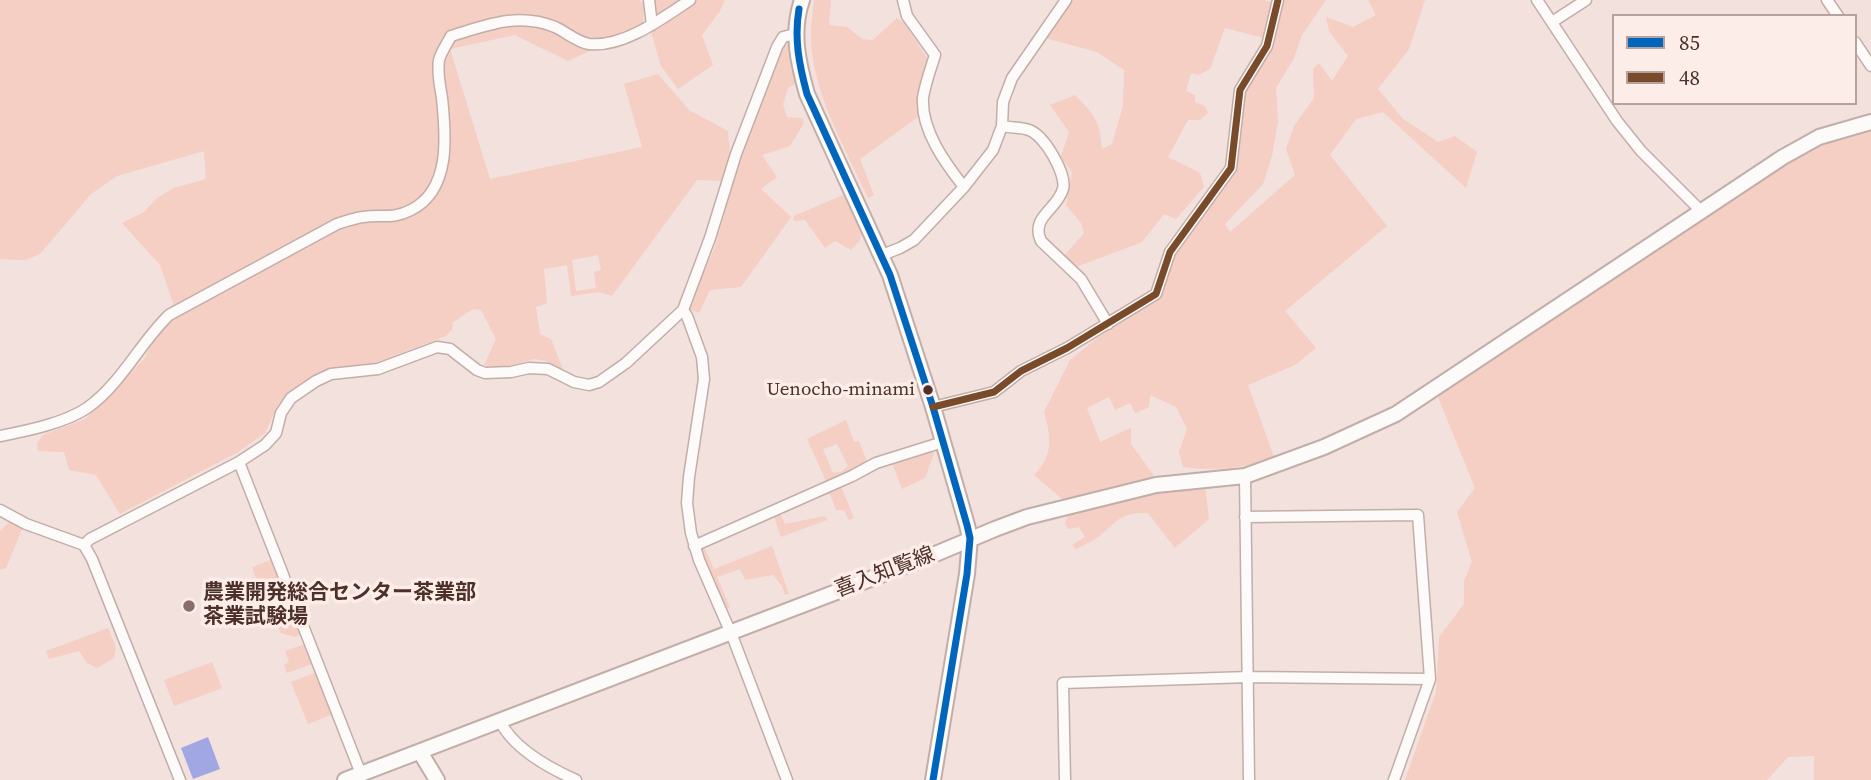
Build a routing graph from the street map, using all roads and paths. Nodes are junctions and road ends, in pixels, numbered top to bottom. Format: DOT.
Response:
graph roads {
  1 [pos="649,0"];
  2 [pos="690,0"];
  3 [pos="802,0"];
  4 [pos="903,0"];
  5 [pos="1066,0"];
  6 [pos="1279,0"];
  7 [pos="1537,0"];
  8 [pos="1586,0"];
  9 [pos="1552,22"];
  10 [pos="652,25"];
  11 [pos="795,34"];
  12 [pos="1857,45"];
  13 [pos="1870,62"];
  14 [pos="1871,122"];
  15 [pos="1002,127"];
  16 [pos="964,187"];
  17 [pos="1701,211"];
  18 [pos="882,255"];
  19 [pos="682,310"];
  20 [pos="1108,324"];
  21 [pos="933,407"];
  22 [pos="0,436"];
  23 [pos="943,442"];
  24 [pos="239,462"];
  25 [pos="1245,476"];
  26 [pos="0,510"];
  27 [pos="1245,517"];
  28 [pos="970,538"];
  29 [pos="84,545"];
  30 [pos="694,546"];
  31 [pos="730,632"];
  32 [pos="1249,677"];
  33 [pos="1430,678"];
  34 [pos="500,721"];
  35 [pos="420,752"];
  36 [pos="361,774"];
  37 [pos="180,780"];
  38 [pos="345,780"];
  39 [pos="437,780"];
  40 [pos="576,780"];
  41 [pos="787,780"];
  42 [pos="933,780"];
  43 [pos="1065,780"];
  44 [pos="1249,780"];
  45 [pos="1394,780"];
  1 -- 10 [label="street"];
  2 -- 10 [label="street"];
  3 -- 11 [label="street"];
  4 -- 16 [label="street"];
  5 -- 15 [label="street"];
  6 -- 20 [label="street"];
  7 -- 9 [label="street"];
  8 -- 9 [label="street"];
  9 -- 17 [label="street"];
  10 -- 22 [label="street"];
  11 -- 18 [label="street"];
  11 -- 19 [label="street"];
  12 -- 13 [label="street"];
  14 -- 17 [label="street, 喜入知覧線"];
  15 -- 16 [label="street"];
  15 -- 20 [label="street"];
  16 -- 18 [label="street"];
  17 -- 25 [label="street, 喜入知覧線"];
  18 -- 21 [label="street"];
  19 -- 24 [label="street"];
  19 -- 30 [label="street"];
  20 -- 21 [label="street"];
  21 -- 23 [label="street"];
  23 -- 28 [label="street"];
  23 -- 30 [label="street"];
  24 -- 29 [label="street"];
  24 -- 36 [label="street"];
  25 -- 27 [label="street"];
  25 -- 28 [label="street, 喜入知覧線"];
  26 -- 29 [label="street"];
  27 -- 32 [label="street"];
  27 -- 33 [label="street"];
  28 -- 31 [label="street, 喜入知覧線"];
  28 -- 42 [label="street"];
  29 -- 37 [label="street"];
  30 -- 31 [label="street"];
  31 -- 34 [label="street, 喜入知覧線"];
  31 -- 41 [label="street"];
  32 -- 33 [label="street"];
  32 -- 43 [label="street"];
  32 -- 44 [label="street"];
  33 -- 45 [label="street"];
  34 -- 35 [label="street, 喜入知覧線"];
  34 -- 40 [label="street"];
  35 -- 36 [label="street, 喜入知覧線"];
  35 -- 39 [label="street"];
  36 -- 38 [label="street, 喜入知覧線"];
}
